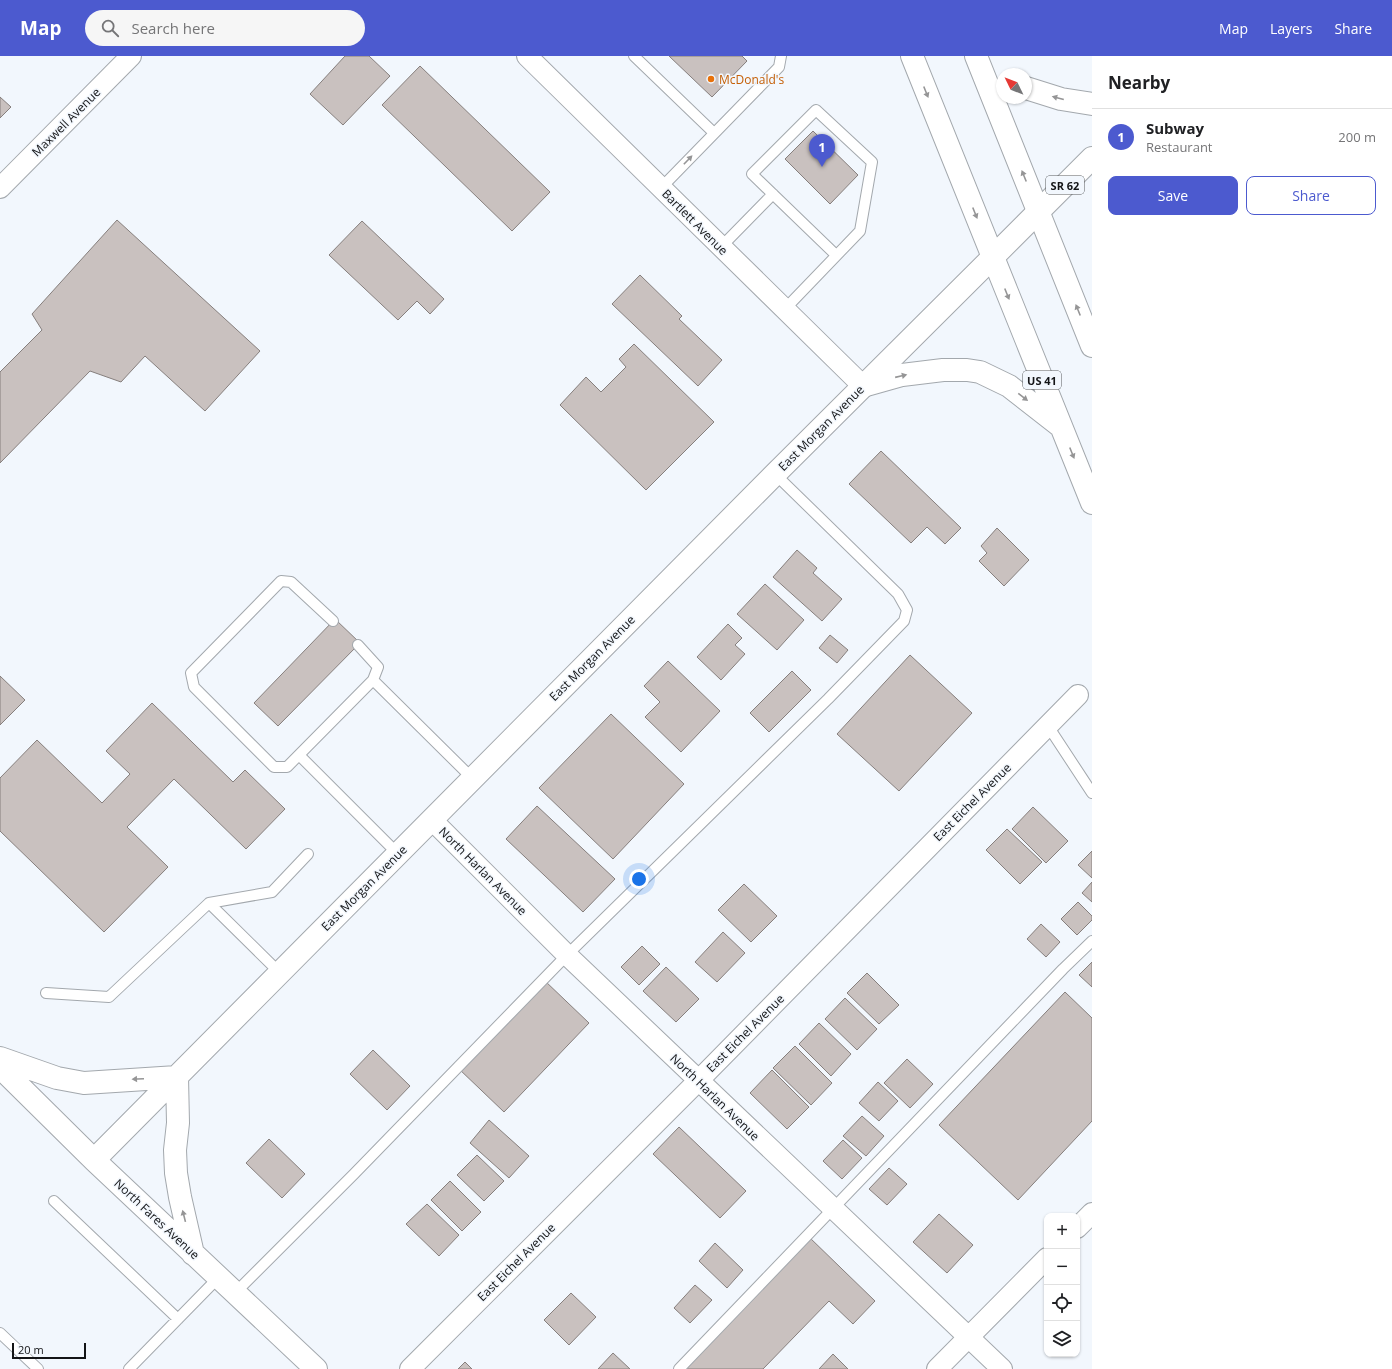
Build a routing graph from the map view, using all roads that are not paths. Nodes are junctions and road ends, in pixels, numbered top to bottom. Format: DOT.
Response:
graph roads {
  1 [pos="131,56"];
  2 [pos="527,56"];
  3 [pos="634,56"];
  4 [pos="781,56"];
  5 [pos="912,56"];
  6 [pos="987,70"];
  7 [pos="1032,90"];
  8 [pos="1092,104"];
  9 [pos="714,133"];
  10 [pos="1092,158"];
  11 [pos="0,188"];
  12 [pos="661,188"];
  13 [pos="773,194"];
  14 [pos="1038,212"];
  15 [pos="721,247"];
  16 [pos="836,255"];
  17 [pos="992,257"];
  18 [pos="784,310"];
  19 [pos="1092,346"];
  20 [pos="863,386"];
  21 [pos="1061,426"];
  22 [pos="775,474"];
  23 [pos="1092,503"];
  24 [pos="333,621"];
  25 [pos="358,645"];
  26 [pos="373,680"];
  27 [pos="1078,695"];
  28 [pos="1048,726"];
  29 [pos="299,755"];
  30 [pos="473,779"];
  31 [pos="1092,793"];
  32 [pos="432,820"];
  33 [pos="308,854"];
  34 [pos="398,854"];
  35 [pos="209,903"];
  36 [pos="1092,941"];
  37 [pos="567,956"];
  38 [pos="280,972"];
  39 [pos="46,993"];
  40 [pos="0,1058"];
  41 [pos="0,1067"];
  42 [pos="177,1077"];
  43 [pos="698,1081"];
  44 [pos="94,1160"];
  45 [pos="54,1201"];
  46 [pos="833,1208"];
  47 [pos="1092,1213"];
  48 [pos="1080,1225"];
  49 [pos="193,1254"];
  50 [pos="1044,1261"];
  51 [pos="218,1277"];
  52 [pos="235,1293"];
  53 [pos="178,1319"];
  54 [pos="0,1333"];
  55 [pos="969,1337"];
  56 [pos="38,1369"];
  57 [pos="129,1369"];
  58 [pos="316,1369"];
  59 [pos="410,1369"];
  60 [pos="679,1369"];
  61 [pos="937,1369"];
  62 [pos="1002,1369"];
  1 -- 11 [label="street, Maxwell Avenue"];
  2 -- 12 [label="street, Bartlett Avenue"];
  3 -- 9 [label="lane"];
  4 -- 9 [label="lane"];
  5 -- 17 [label="main road, US 41, one-way"];
  14 -- 6 [label="main road, one-way"];
  8 -- 7 [label="main road, one-way"];
  12 -- 9 [label="lane, one-way"];
  10 -- 14 [label="main road, East Morgan Avenue / SR 62"];
  12 -- 15 [label="street, Bartlett Avenue"];
  13 -- 15 [label="lane"];
  13 -- 16 [label="lane"];
  13 -- 16 [label="lane"];
  14 -- 17 [label="main road, East Morgan Avenue / SR 62"];
  19 -- 14 [label="main road, one-way"];
  15 -- 18 [label="street, Bartlett Avenue"];
  16 -- 18 [label="lane"];
  17 -- 20 [label="main road, East Morgan Avenue"];
  17 -- 21 [label="main road, US 41, one-way"];
  18 -- 20 [label="street, Bartlett Avenue"];
  20 -- 21 [label="main road, one-way"];
  20 -- 22 [label="main road, East Morgan Avenue"];
  21 -- 23 [label="main road, US 41, one-way"];
  22 -- 30 [label="main road, East Morgan Avenue"];
  22 -- 37 [label="lane"];
  24 -- 29 [label="lane"];
  25 -- 26 [label="lane"];
  26 -- 29 [label="lane"];
  26 -- 30 [label="lane"];
  27 -- 28 [label="street, East Eichel Avenue"];
  28 -- 31 [label="lane"];
  28 -- 43 [label="street, East Eichel Avenue"];
  29 -- 34 [label="lane"];
  30 -- 32 [label="main road, East Morgan Avenue"];
  32 -- 34 [label="main road, East Morgan Avenue"];
  32 -- 37 [label="street, North Harlan Avenue"];
  33 -- 35 [label="lane"];
  34 -- 38 [label="main road, East Morgan Avenue"];
  35 -- 38 [label="lane"];
  35 -- 39 [label="lane"];
  36 -- 46 [label="lane"];
  37 -- 43 [label="street, North Harlan Avenue"];
  37 -- 52 [label="lane"];
  38 -- 42 [label="main road, East Morgan Avenue"];
  42 -- 40 [label="main road, one-way"];
  41 -- 44 [label="main road, North Fares Avenue"];
  42 -- 44 [label="main road, East Morgan Avenue"];
  49 -- 42 [label="main road, one-way"];
  43 -- 46 [label="street, North Harlan Avenue"];
  43 -- 59 [label="street, East Eichel Avenue"];
  44 -- 49 [label="main road, North Fares Avenue"];
  45 -- 53 [label="lane"];
  46 -- 55 [label="street, North Harlan Avenue"];
  46 -- 60 [label="lane"];
  47 -- 48 [label="street"];
  49 -- 51 [label="main road, North Fares Avenue"];
  50 -- 55 [label="street"];
  51 -- 52 [label="main road, North Fares Avenue"];
  51 -- 53 [label="lane"];
  52 -- 58 [label="main road, North Fares Avenue"];
  53 -- 57 [label="lane"];
  54 -- 56 [label="lane"];
  55 -- 61 [label="street"];
  55 -- 62 [label="street, North Harlan Avenue"];
}
